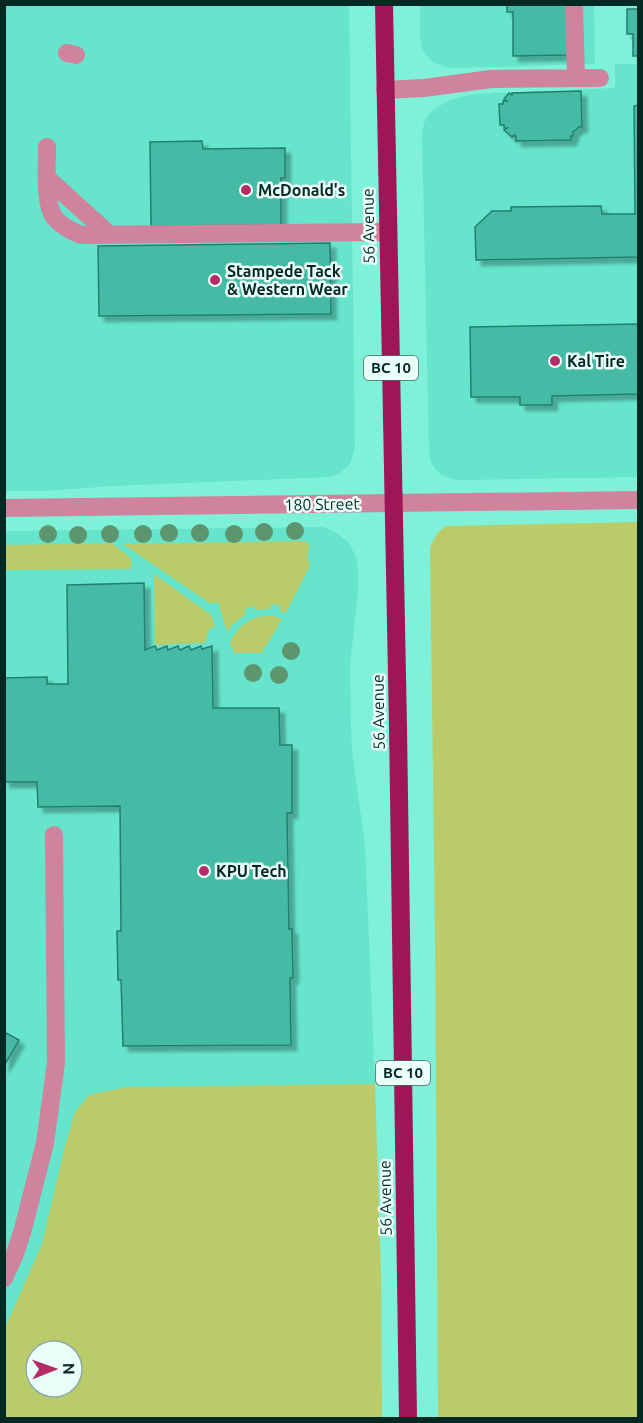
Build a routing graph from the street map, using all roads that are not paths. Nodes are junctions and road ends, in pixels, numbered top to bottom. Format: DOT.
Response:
graph roads {
  1 [pos="384,4"];
  2 [pos="574,4"];
  3 [pos="576,78"];
  4 [pos="600,78"];
  5 [pos="385,90"];
  6 [pos="47,147"];
  7 [pos="48,179"];
  8 [pos="388,232"];
  9 [pos="110,235"];
  10 [pos="639,500"];
  11 [pos="393,503"];
  12 [pos="4,508"];
  13 [pos="54,835"];
  14 [pos="4,1278"];
  15 [pos="408,1419"];
  1 -- 5 [label="highway, 56 Avenue / BC 10"];
  2 -- 3 [label="street"];
  3 -- 4 [label="street"];
  3 -- 5 [label="street"];
  5 -- 8 [label="highway, 56 Avenue / BC 10"];
  6 -- 7 [label="street"];
  7 -- 9 [label="street"];
  7 -- 9 [label="street"];
  8 -- 9 [label="street"];
  8 -- 11 [label="highway, 56 Avenue / BC 10"];
  10 -- 11 [label="street, 180 Street"];
  11 -- 12 [label="street, 180 Street"];
  11 -- 15 [label="highway, 56 Avenue / BC 10"];
  13 -- 14 [label="street"];
}
